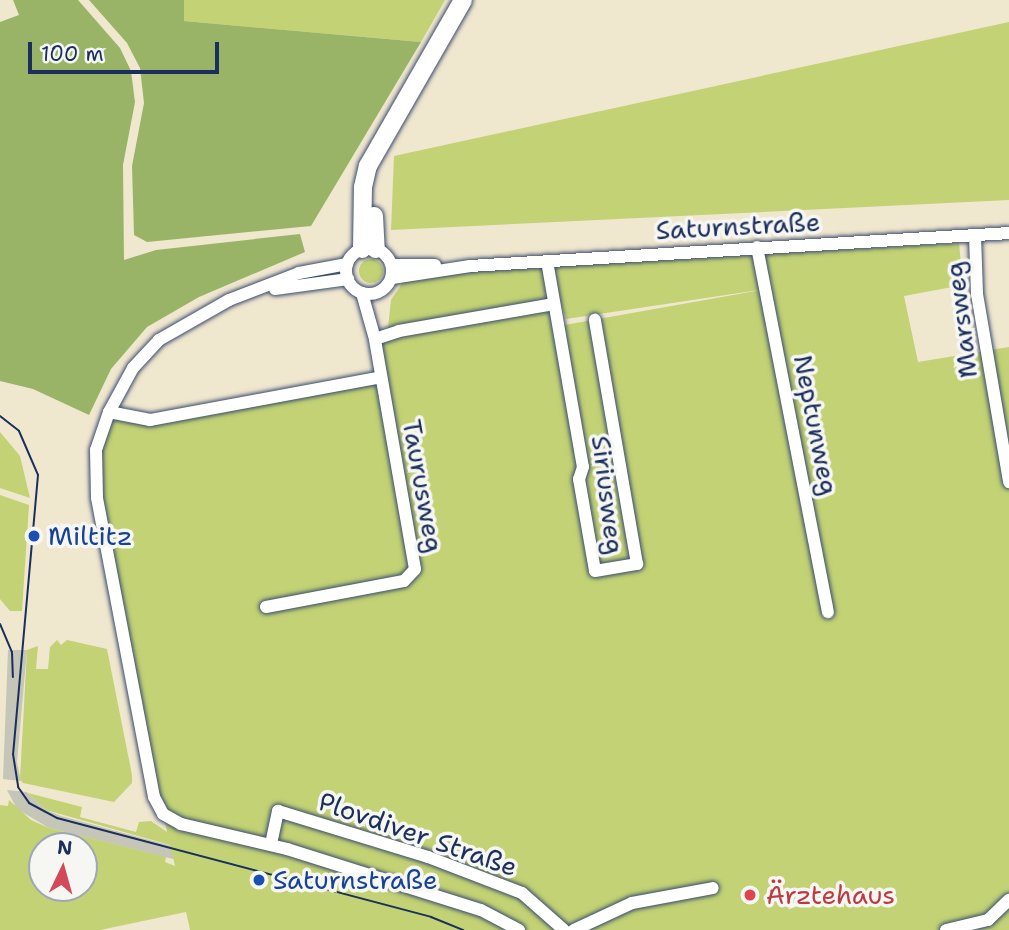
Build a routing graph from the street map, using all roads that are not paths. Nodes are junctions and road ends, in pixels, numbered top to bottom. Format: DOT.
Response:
graph roads {
  1 [pos="463,0"];
  2 [pos="1009,233"];
  3 [pos="975,236"];
  4 [pos="757,247"];
  5 [pos="369,249"];
  6 [pos="547,261"];
  7 [pos="347,264"];
  8 [pos="392,271"];
  9 [pos="348,279"];
  10 [pos="362,293"];
  11 [pos="377,293"];
  12 [pos="229,300"];
  13 [pos="554,304"];
  14 [pos="595,320"];
  15 [pos="375,339"];
  16 [pos="381,377"];
  17 [pos="109,412"];
  18 [pos="1009,482"];
  19 [pos="266,607"];
  20 [pos="828,612"];
  21 [pos="271,844"];
  22 [pos="713,888"];
  23 [pos="1009,900"];
  24 [pos="519,930"];
  25 [pos="564,930"];
  26 [pos="574,930"];
  27 [pos="946,930"];
  1 -- 5 [label="street"];
  2 -- 3 [label="street, Saturnstraße"];
  3 -- 4 [label="street, Saturnstraße"];
  3 -- 18 [label="street, Marsweg"];
  4 -- 6 [label="street, Saturnstraße"];
  4 -- 20 [label="street, Neptunweg"];
  5 -- 7 [label="street"];
  5 -- 8 [label="street"];
  6 -- 8 [label="street, Saturnstraße"];
  6 -- 13 [label="street, Siriusweg"];
  7 -- 9 [label="street"];
  7 -- 12 [label="street"];
  8 -- 11 [label="street"];
  9 -- 10 [label="street"];
  9 -- 12 [label="street"];
  10 -- 11 [label="street"];
  10 -- 15 [label="street, Taurusweg"];
  11 -- 15 [label="street, Taurusweg"];
  12 -- 17 [label="street"];
  13 -- 14 [label="street, Siriusweg"];
  13 -- 15 [label="street"];
  15 -- 16 [label="street, Taurusweg"];
  16 -- 17 [label="street"];
  16 -- 19 [label="street, Taurusweg"];
  17 -- 21 [label="street, Plovdiver Straße"];
  21 -- 24 [label="street, Plovdiver Straße"];
  21 -- 25 [label="street, Plovdiver Straße"];
  22 -- 26 [label="street"];
  23 -- 27 [label="street"];
}
